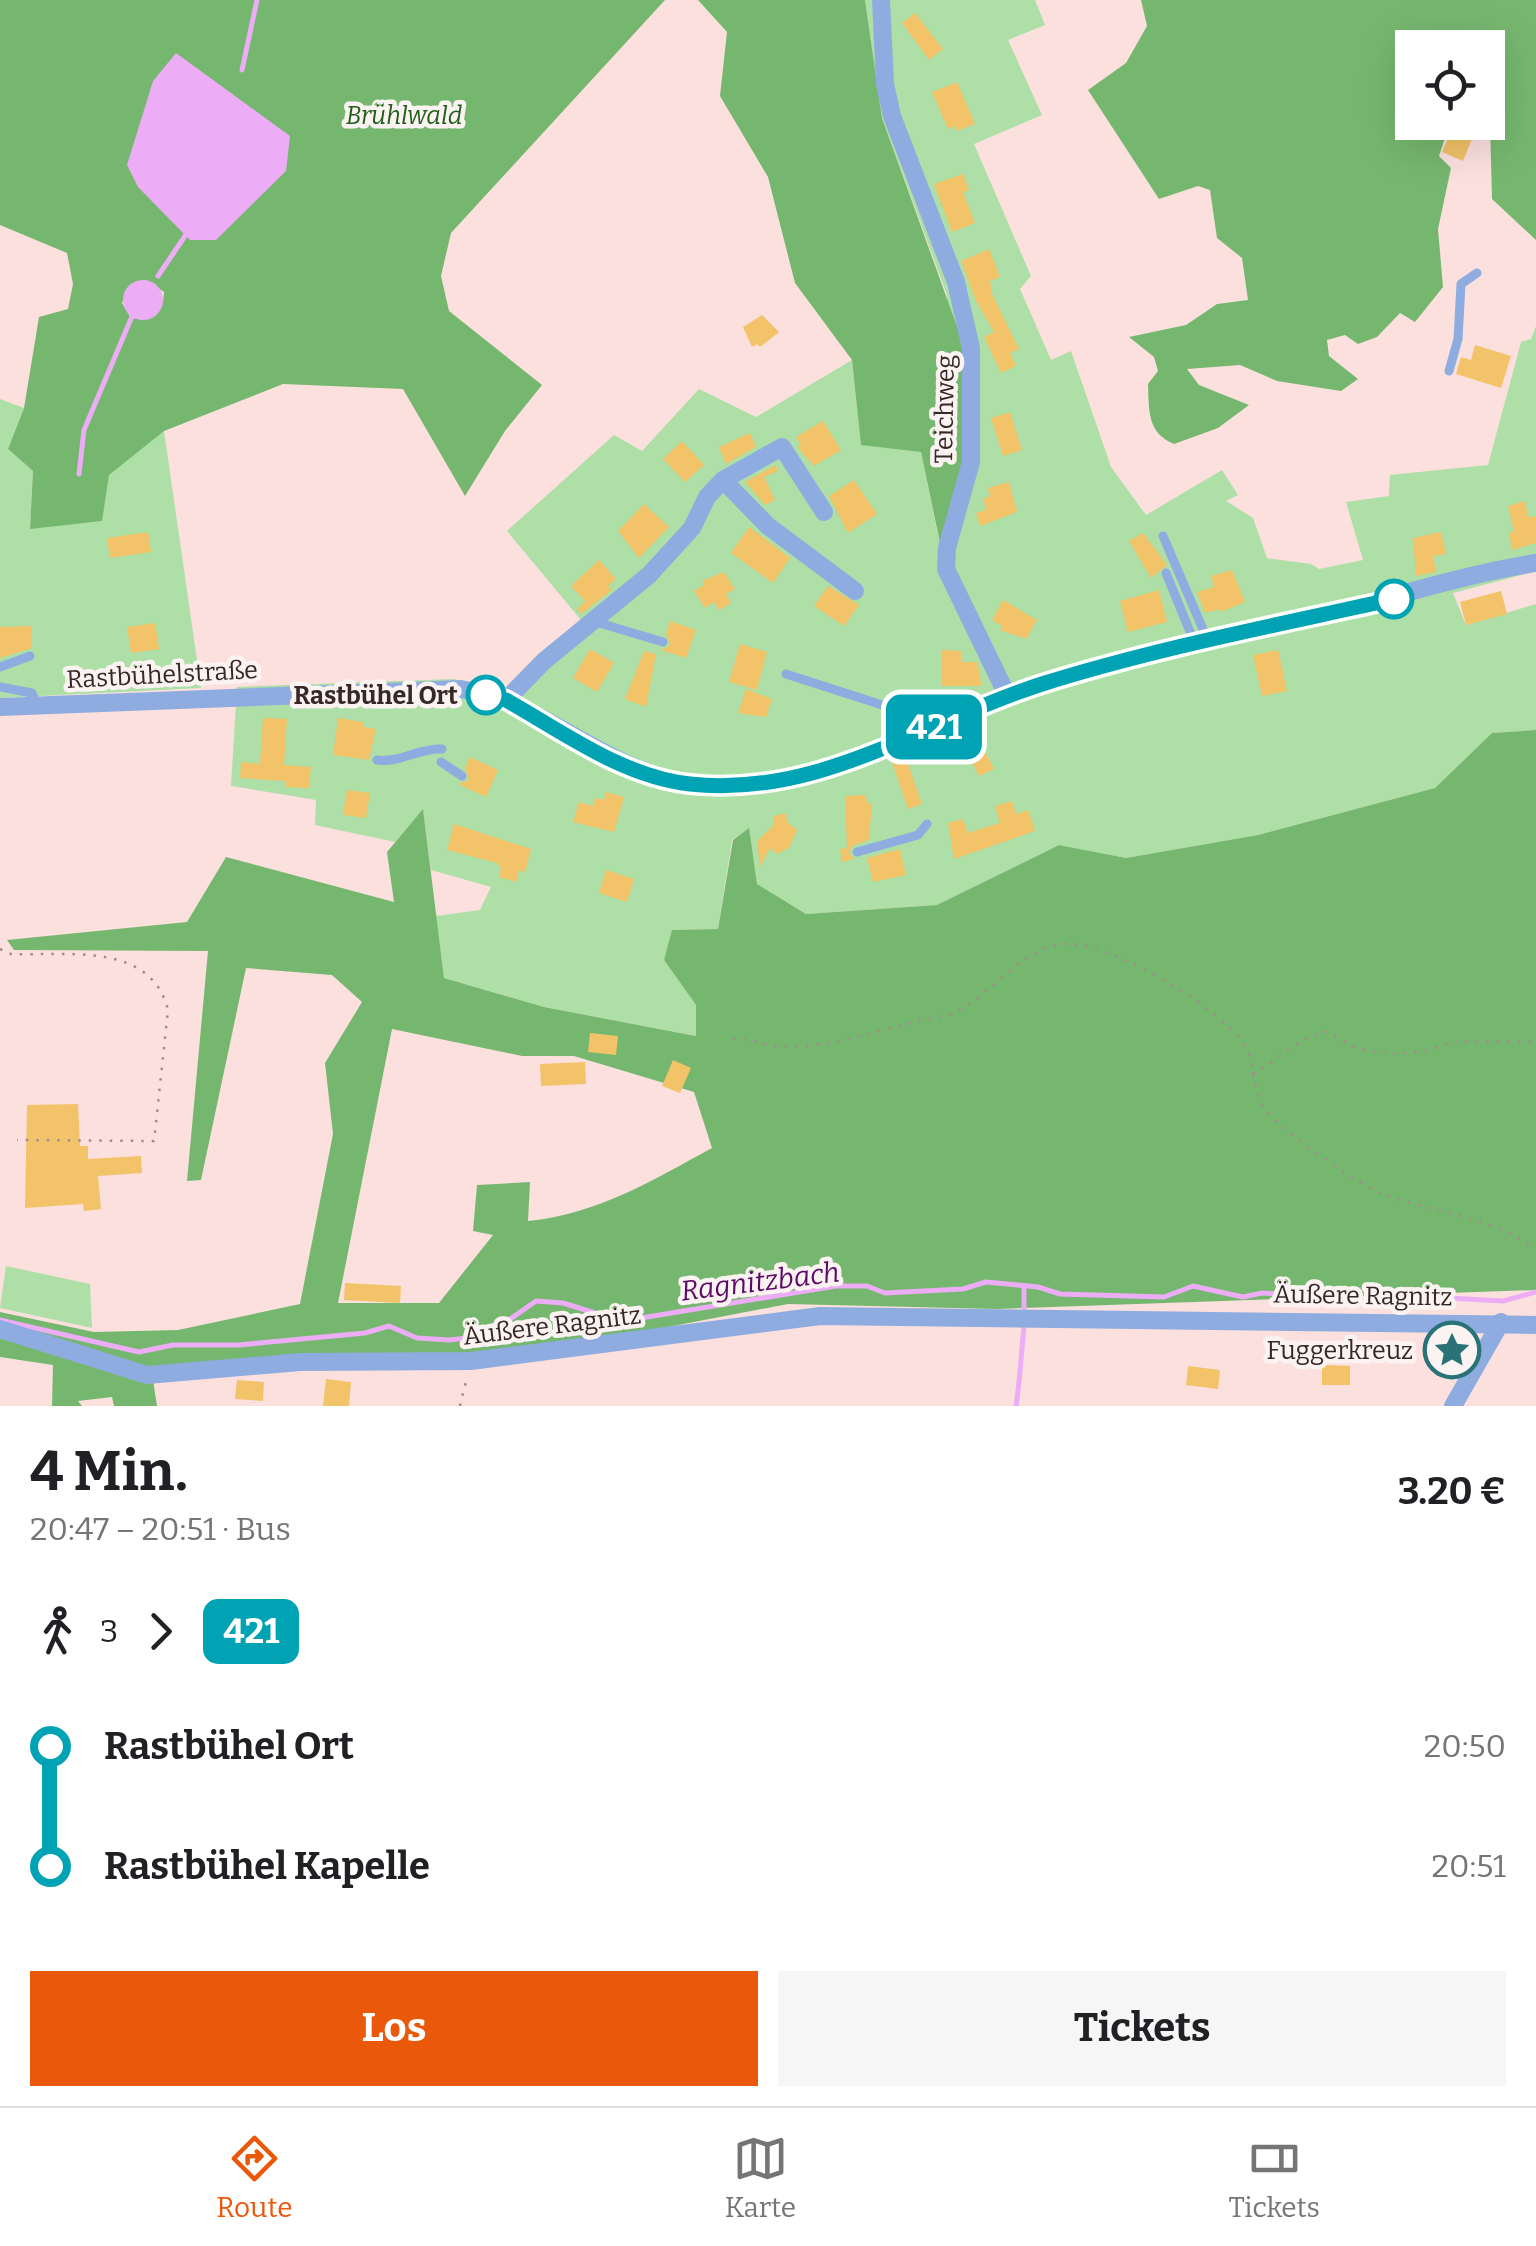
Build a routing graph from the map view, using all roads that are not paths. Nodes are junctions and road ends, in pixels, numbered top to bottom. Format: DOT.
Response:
graph roads {
  1 [pos="881,0"];
  2 [pos="1477,273"];
  3 [pos="1449,371"];
  4 [pos="723,480"];
  5 [pos="824,512"];
  6 [pos="1163,536"];
  7 [pos="1536,563"];
  8 [pos="1166,573"];
  9 [pos="855,591"];
  10 [pos="596,622"];
  11 [pos="664,642"];
  12 [pos="1202,642"];
  13 [pos="30,656"];
  14 [pos="0,667"];
  15 [pos="786,674"];
  16 [pos="0,687"];
  17 [pos="1007,695"];
  18 [pos="506,700"];
  19 [pos="37,704"];
  20 [pos="0,707"];
  21 [pos="954,718"];
  22 [pos="442,749"];
  23 [pos="377,760"];
  24 [pos="441,762"];
  25 [pos="462,776"];
  26 [pos="927,824"];
  27 [pos="857,852"];
  28 [pos="1500,1322"];
  29 [pos="1536,1326"];
  30 [pos="0,1329"];
  31 [pos="1452,1406"];
  1 -- 17 [label="street, Teichweg"];
  2 -- 3 [label="lane"];
  4 -- 5 [label="street"];
  4 -- 9 [label="street"];
  4 -- 10 [label="street"];
  6 -- 12 [label="lane"];
  7 -- 12 [label="street, Rastbühelstraße"];
  8 -- 12 [label="lane"];
  10 -- 11 [label="lane"];
  10 -- 18 [label="street"];
  12 -- 17 [label="street, Rastbühelstraße"];
  13 -- 14 [label="lane"];
  15 -- 21 [label="lane"];
  16 -- 19 [label="lane"];
  17 -- 21 [label="street, Rastbühelstraße"];
  18 -- 19 [label="street, Rastbühelstraße"];
  18 -- 21 [label="street, Rastbühelstraße"];
  19 -- 20 [label="street, Rastbühelstraße"];
  22 -- 23 [label="lane"];
  24 -- 25 [label="lane"];
  26 -- 27 [label="lane"];
  28 -- 29 [label="street, Äußere Ragnitz"];
  28 -- 30 [label="street, Äußere Ragnitz"];
  28 -- 31 [label="street"];
}
